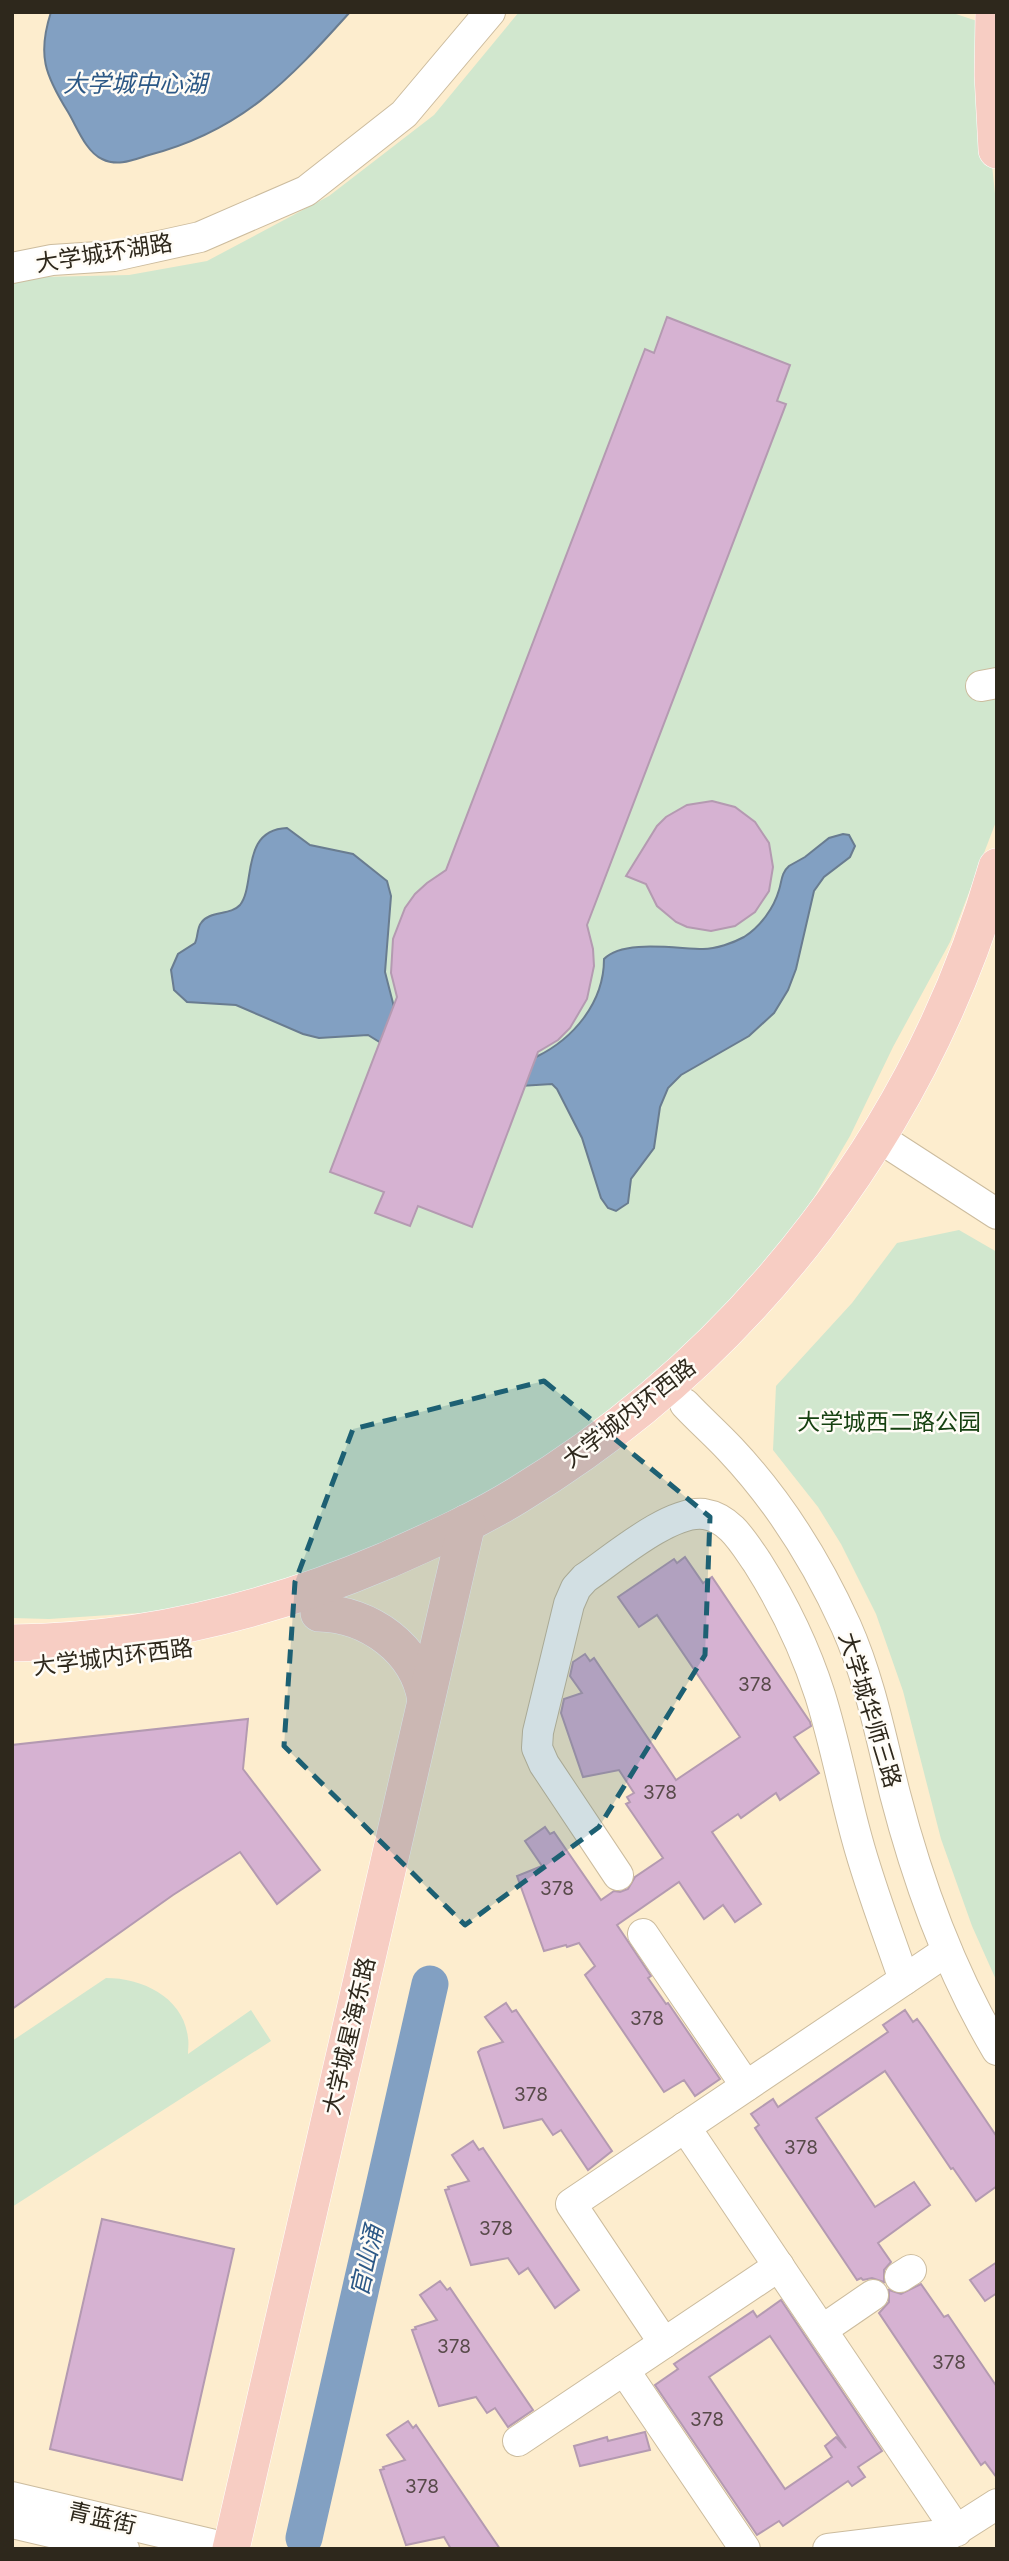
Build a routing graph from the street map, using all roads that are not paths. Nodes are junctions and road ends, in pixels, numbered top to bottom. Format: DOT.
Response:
graph roads {
  1 [pos="490,12"];
  2 [pos="994,12"];
  3 [pos="997,150"];
  4 [pos="12,268"];
  5 [pos="997,867"];
  6 [pos="997,948"];
  7 [pos="889,1144"];
  8 [pos="997,1214"];
  9 [pos="685,1404"];
  10 [pos="472,1539"];
  11 [pos="319,1613"];
  12 [pos="12,1643"];
  13 [pos="12,1668"];
  14 [pos="426,1700"];
  15 [pos="618,1875"];
  16 [pos="643,1934"];
  17 [pos="947,1951"];
  18 [pos="904,1980"];
  19 [pos="997,2050"];
  20 [pos="746,2086"];
  21 [pos="685,2127"];
  22 [pos="779,2266"];
  23 [pos="873,2295"];
  24 [pos="822,2330"];
  25 [pos="664,2343"];
  26 [pos="624,2370"];
  27 [pos="518,2441"];
  28 [pos="12,2497"];
  29 [pos="997,2504"];
  30 [pos="12,2523"];
  31 [pos="957,2531"];
  32 [pos="840,2548"];
  33 [pos="124,2549"];
  34 [pos="231,2549"];
  35 [pos="257,2549"];
  36 [pos="745,2549"];
  1 -- 4 [label="street, 大学城环湖路"];
  2 -- 3 [label="main road"];
  5 -- 7 [label="main road, 大学城内环西路"];
  6 -- 7 [label="main road, 大学城内环西路"];
  7 -- 8 [label="street"];
  7 -- 9 [label="main road, 大学城内环西路"];
  7 -- 10 [label="main road, 大学城内环西路"];
  9 -- 10 [label="main road, 大学城内环西路"];
  9 -- 17 [label="street, 大学城华师三路"];
  10 -- 11 [label="main road, 大学城内环西路"];
  10 -- 12 [label="main road, 大学城内环西路"];
  10 -- 14 [label="main road, 大学城星海东路"];
  10 -- 35 [label="main road, 大学城星海东路"];
  11 -- 13 [label="main road, 大学城内环西路"];
  11 -- 14 [label="main road"];
  14 -- 34 [label="main road, 大学城星海东路"];
  15 -- 18 [label="street"];
  16 -- 20 [label="street"];
  17 -- 18 [label="street"];
  17 -- 19 [label="street, 大学城华师三路"];
  18 -- 20 [label="street"];
  20 -- 21 [label="street"];
  21 -- 22 [label="street"];
  21 -- 25 [label="street"];
  22 -- 24 [label="street"];
  22 -- 25 [label="street"];
  23 -- 24 [label="street"];
  24 -- 31 [label="street"];
  25 -- 26 [label="street"];
  26 -- 27 [label="street"];
  26 -- 36 [label="street"];
  28 -- 34 [label="street, 青蓝街"];
  29 -- 31 [label="street"];
  30 -- 33 [label="street, 青蓝街"];
  31 -- 32 [label="street"];
}
